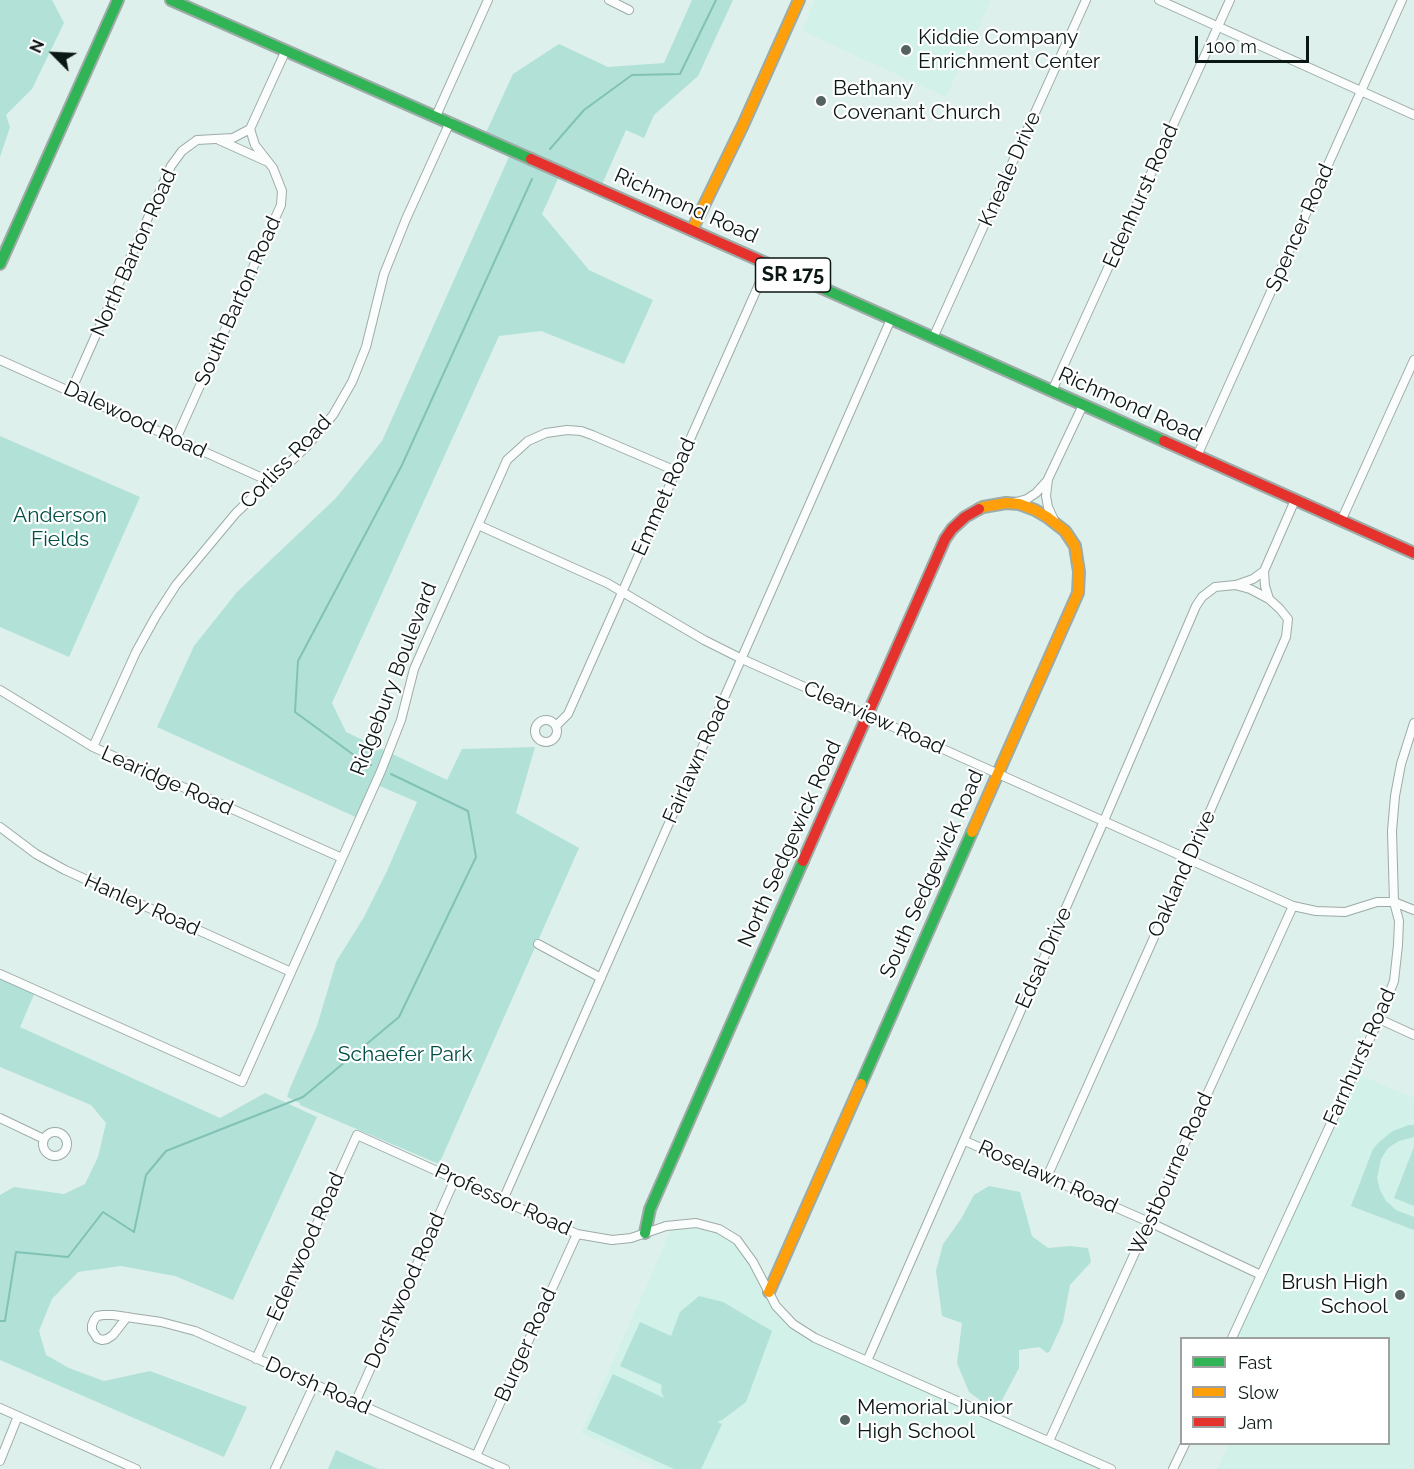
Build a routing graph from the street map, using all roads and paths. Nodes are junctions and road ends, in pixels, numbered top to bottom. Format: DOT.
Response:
graph roads {
  1 [pos="118,0"];
  2 [pos="171,0"];
  3 [pos="489,0"];
  4 [pos="609,0"];
  5 [pos="799,0"];
  6 [pos="1086,0"];
  7 [pos="1159,0"];
  8 [pos="1230,0"];
  9 [pos="1402,0"];
  10 [pos="629,10"];
  11 [pos="1218,26"];
  12 [pos="286,50"];
  13 [pos="1361,91"];
  14 [pos="1414,115"];
  15 [pos="436,116"];
  16 [pos="450,122"];
  17 [pos="250,129"];
  18 [pos="217,139"];
  19 [pos="270,163"];
  20 [pos="692,230"];
  21 [pos="0,264"];
  22 [pos="768,264"];
  23 [pos="891,319"];
  24 [pos="933,338"];
  25 [pos="0,360"];
  26 [pos="1414,360"];
  27 [pos="71,391"];
  28 [pos="1052,391"];
  29 [pos="1083,405"];
  30 [pos="176,439"];
  31 [pos="1197,456"];
  32 [pos="676,471"];
  33 [pos="1048,480"];
  34 [pos="269,481"];
  35 [pos="1295,500"];
  36 [pos="1009,503"];
  37 [pos="1341,520"];
  38 [pos="1056,524"];
  39 [pos="478,525"];
  40 [pos="1414,553"];
  41 [pos="1264,571"];
  42 [pos="1235,585"];
  43 [pos="623,592"];
  44 [pos="1269,599"];
  45 [pos="742,659"];
  46 [pos="0,690"];
  47 [pos="868,715"];
  48 [pos="1414,723"];
  49 [pos="556,726"];
  50 [pos="93,747"];
  51 [pos="998,773"];
  52 [pos="1104,820"];
  53 [pos="0,827"];
  54 [pos="342,858"];
  55 [pos="1189,859"];
  56 [pos="1394,902"];
  57 [pos="1293,906"];
  58 [pos="1414,910"];
  59 [pos="538,944"];
  60 [pos="291,972"];
  61 [pos="0,974"];
  62 [pos="601,978"];
  63 [pos="1379,1019"];
  64 [pos="1414,1035"];
  65 [pos="0,1118"];
  66 [pos="357,1135"];
  67 [pos="44,1139"];
  68 [pos="964,1141"];
  69 [pos="1047,1177"];
  70 [pos="455,1179"];
  71 [pos="503,1200"];
  72 [pos="1149,1222"];
  73 [pos="645,1233"];
  74 [pos="577,1234"];
  75 [pos="1261,1275"];
  76 [pos="769,1292"];
  77 [pos="127,1317"];
  78 [pos="1232,1337"];
  79 [pos="256,1359"];
  80 [pos="867,1361"];
  81 [pos="314,1385"];
  82 [pos="355,1403"];
  83 [pos="0,1408"];
  84 [pos="18,1416"];
  85 [pos="1049,1441"];
  86 [pos="1184,1445"];
  87 [pos="476,1456"];
  88 [pos="0,1461"];
  89 [pos="136,1469"];
  90 [pos="275,1469"];
  91 [pos="505,1469"];
  92 [pos="1111,1469"];
  93 [pos="1173,1469"];
  1 -- 21 [label="street"];
  2 -- 12 [label="street, Richmond Road / SR 175"];
  3 -- 15 [label="street"];
  4 -- 10 [label="street"];
  5 -- 20 [label="street"];
  6 -- 24 [label="street, Kneale Drive"];
  7 -- 11 [label="street"];
  8 -- 11 [label="street, Edenhurst Road"];
  9 -- 13 [label="street, Spencer Road"];
  11 -- 13 [label="street"];
  11 -- 28 [label="street, Edenhurst Road"];
  12 -- 15 [label="street, Richmond Road / SR 175"];
  12 -- 17 [label="street"];
  13 -- 14 [label="street"];
  13 -- 31 [label="street, Spencer Road"];
  15 -- 16 [label="street, Richmond Road / SR 175"];
  16 -- 20 [label="street, Richmond Road / SR 175"];
  16 -- 34 [label="street, Corliss Road"];
  17 -- 18 [label="street, North Barton Road"];
  17 -- 19 [label="street, South Barton Road"];
  18 -- 19 [label="street"];
  18 -- 27 [label="street, North Barton Road"];
  19 -- 30 [label="street, South Barton Road"];
  20 -- 22 [label="street, Richmond Road / SR 175"];
  22 -- 23 [label="street, Richmond Road / SR 175"];
  22 -- 32 [label="street, Emmet Road"];
  23 -- 24 [label="street, Richmond Road / SR 175"];
  23 -- 45 [label="street, Fairlawn Road"];
  24 -- 28 [label="street, Richmond Road / SR 175"];
  25 -- 27 [label="street, Dalewood Road"];
  26 -- 37 [label="street"];
  27 -- 30 [label="street, Dalewood Road"];
  28 -- 29 [label="street, Richmond Road / SR 175"];
  29 -- 31 [label="street, Richmond Road / SR 175"];
  29 -- 33 [label="street"];
  30 -- 34 [label="street, Dalewood Road"];
  31 -- 35 [label="street, Richmond Road / SR 175"];
  32 -- 39 [label="street, Ridgebury Boulevard"];
  32 -- 43 [label="street, Emmet Road"];
  33 -- 36 [label="street"];
  33 -- 38 [label="street"];
  34 -- 50 [label="street, Corliss Road"];
  35 -- 37 [label="street, Richmond Road / SR 175"];
  35 -- 41 [label="street"];
  36 -- 38 [label="street, South Sedgewick Road"];
  36 -- 47 [label="street, North Sedgewick Road"];
  37 -- 40 [label="street, Richmond Road / SR 175"];
  38 -- 51 [label="street, South Sedgewick Road"];
  39 -- 43 [label="street, Clearview Road"];
  39 -- 54 [label="street, Ridgebury Boulevard"];
  41 -- 42 [label="street, Edsal Drive"];
  41 -- 44 [label="street"];
  42 -- 44 [label="street, Oakland Drive"];
  42 -- 52 [label="street, Edsal Drive"];
  43 -- 45 [label="street, Clearview Road"];
  43 -- 49 [label="street, Emmet Road"];
  44 -- 55 [label="street, Oakland Drive"];
  45 -- 47 [label="street, Clearview Road"];
  45 -- 62 [label="street, Fairlawn Road"];
  46 -- 50 [label="street, Learidge Road"];
  47 -- 51 [label="street, Clearview Road"];
  47 -- 73 [label="street, North Sedgewick Road"];
  48 -- 56 [label="street, Farnhurst Road"];
  50 -- 54 [label="street, Learidge Road"];
  51 -- 52 [label="street, Clearview Road"];
  51 -- 76 [label="street, South Sedgewick Road"];
  52 -- 55 [label="street, Clearview Road"];
  52 -- 68 [label="street, Edsal Drive"];
  53 -- 60 [label="street, Hanley Road"];
  54 -- 60 [label="street, Ridgebury Boulevard"];
  55 -- 57 [label="street, Clearview Road"];
  55 -- 69 [label="street, Oakland Drive"];
  56 -- 57 [label="street, Clearview Road"];
  56 -- 58 [label="street, Clearview Road"];
  56 -- 63 [label="street, Farnhurst Road"];
  57 -- 72 [label="street, Westbourne Road"];
  59 -- 62 [label="street"];
  60 -- 61 [label="street, Ridgebury Boulevard"];
  62 -- 71 [label="street, Fairlawn Road"];
  63 -- 64 [label="street"];
  63 -- 75 [label="street, Farnhurst Road"];
  65 -- 67 [label="street"];
  66 -- 70 [label="street, Professor Road"];
  66 -- 79 [label="street, Edenwood Road"];
  68 -- 69 [label="street, Roselawn Road"];
  68 -- 80 [label="street, Edsal Drive"];
  69 -- 72 [label="street, Roselawn Road"];
  70 -- 71 [label="street, Professor Road"];
  70 -- 82 [label="street, Dorshwood Road"];
  71 -- 74 [label="street, Professor Road"];
  72 -- 75 [label="street, Roselawn Road"];
  72 -- 85 [label="street, Westbourne Road"];
  73 -- 74 [label="street, Professor Road"];
  73 -- 76 [label="street, Professor Road"];
  74 -- 87 [label="street, Burger Road"];
  75 -- 78 [label="street, Farnhurst Road"];
  76 -- 80 [label="street, Professor Road"];
  77 -- 77 [label="street, Dorsh Road"];
  77 -- 79 [label="street, Dorsh Road"];
  79 -- 81 [label="street, Dorsh Road"];
  80 -- 85 [label="street, Professor Road"];
  81 -- 82 [label="street, Dorsh Road"];
  81 -- 90 [label="street"];
  82 -- 87 [label="street, Dorsh Road"];
  83 -- 84 [label="street"];
  84 -- 88 [label="street"];
  84 -- 89 [label="street"];
  85 -- 92 [label="street, Professor Road"];
  86 -- 93 [label="street"];
  87 -- 91 [label="street, Dorsh Road"];
}
